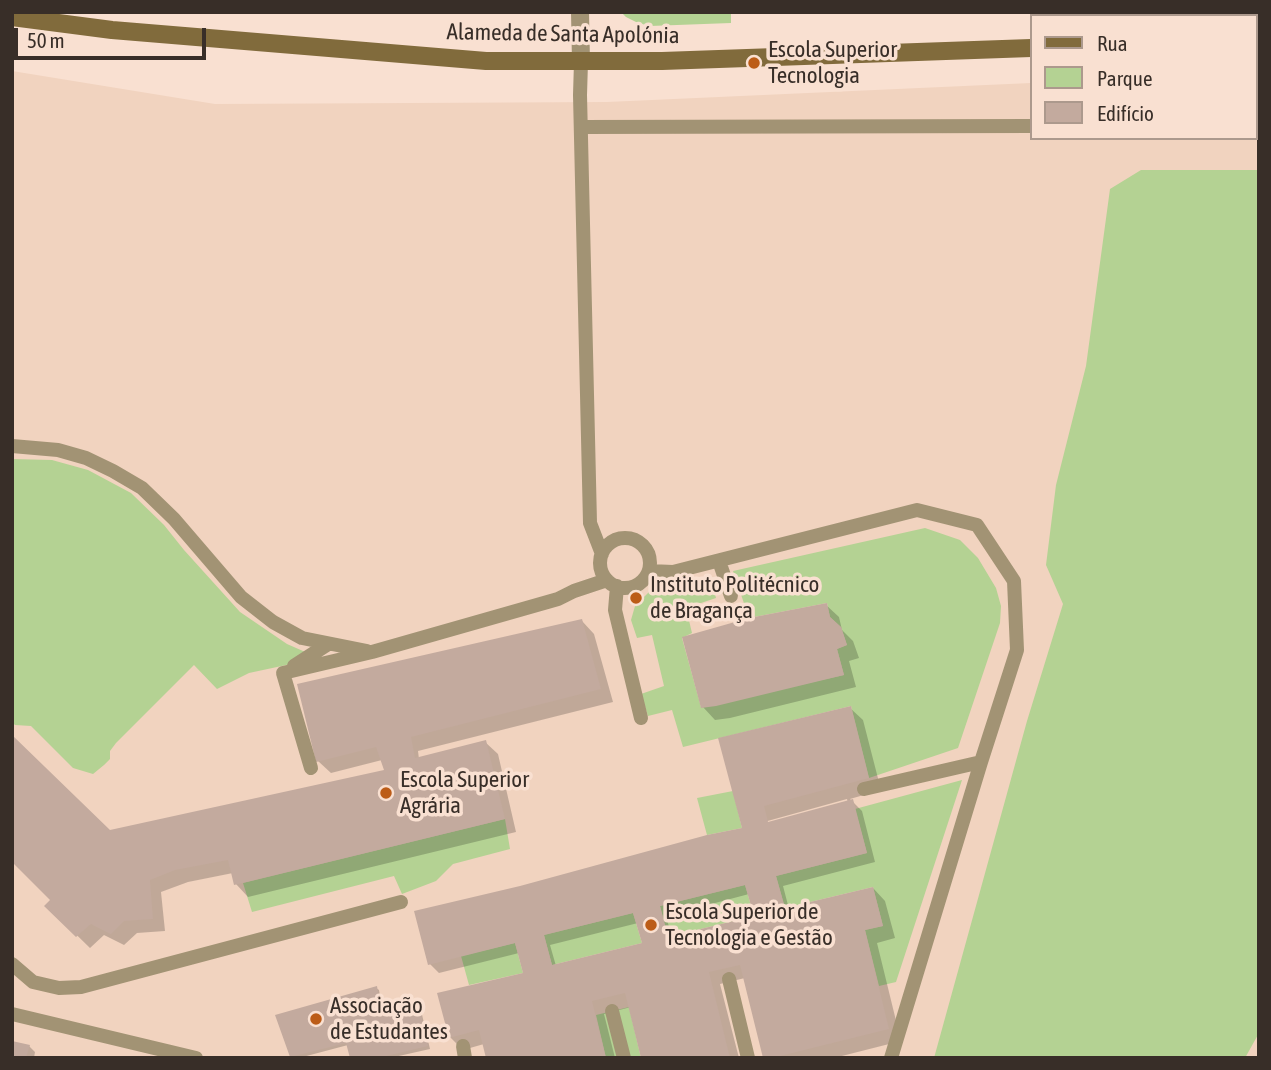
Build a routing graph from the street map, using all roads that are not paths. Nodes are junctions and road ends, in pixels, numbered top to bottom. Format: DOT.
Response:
graph roads {
  1 [pos="580,12"];
  2 [pos="12,17"];
  3 [pos="1030,48"];
  4 [pos="581,62"];
  5 [pos="1030,126"];
  6 [pos="582,127"];
  7 [pos="12,446"];
  8 [pos="601,554"];
  9 [pos="719,561"];
  10 [pos="649,571"];
  11 [pos="612,583"];
  12 [pos="731,596"];
  13 [pos="328,644"];
  14 [pos="372,652"];
  15 [pos="283,673"];
  16 [pos="641,718"];
  17 [pos="981,762"];
  18 [pos="311,768"];
  19 [pos="864,789"];
  20 [pos="401,902"];
  21 [pos="12,964"];
  22 [pos="729,979"];
  23 [pos="612,1011"];
  24 [pos="12,1014"];
  25 [pos="196,1058"];
  26 [pos="624,1058"];
  27 [pos="748,1058"];
  28 [pos="891,1058"];
  1 -- 4 [label="street"];
  2 -- 4 [label="street, Alameda de Santa Apolónia"];
  3 -- 4 [label="street, Alameda de Santa Apolónia"];
  4 -- 6 [label="lane"];
  5 -- 6 [label="lane"];
  6 -- 8 [label="lane"];
  7 -- 13 [label="lane"];
  8 -- 10 [label="lane"];
  8 -- 11 [label="lane"];
  9 -- 10 [label="lane"];
  9 -- 12 [label="lane"];
  9 -- 17 [label="lane"];
  10 -- 11 [label="lane"];
  11 -- 14 [label="lane"];
  11 -- 16 [label="lane"];
  13 -- 14 [label="lane"];
  13 -- 15 [label="lane"];
  14 -- 15 [label="lane"];
  15 -- 18 [label="lane"];
  17 -- 19 [label="lane"];
  17 -- 28 [label="lane"];
  20 -- 21 [label="lane"];
  22 -- 27 [label="lane"];
  23 -- 26 [label="lane"];
  24 -- 25 [label="lane"];
}
